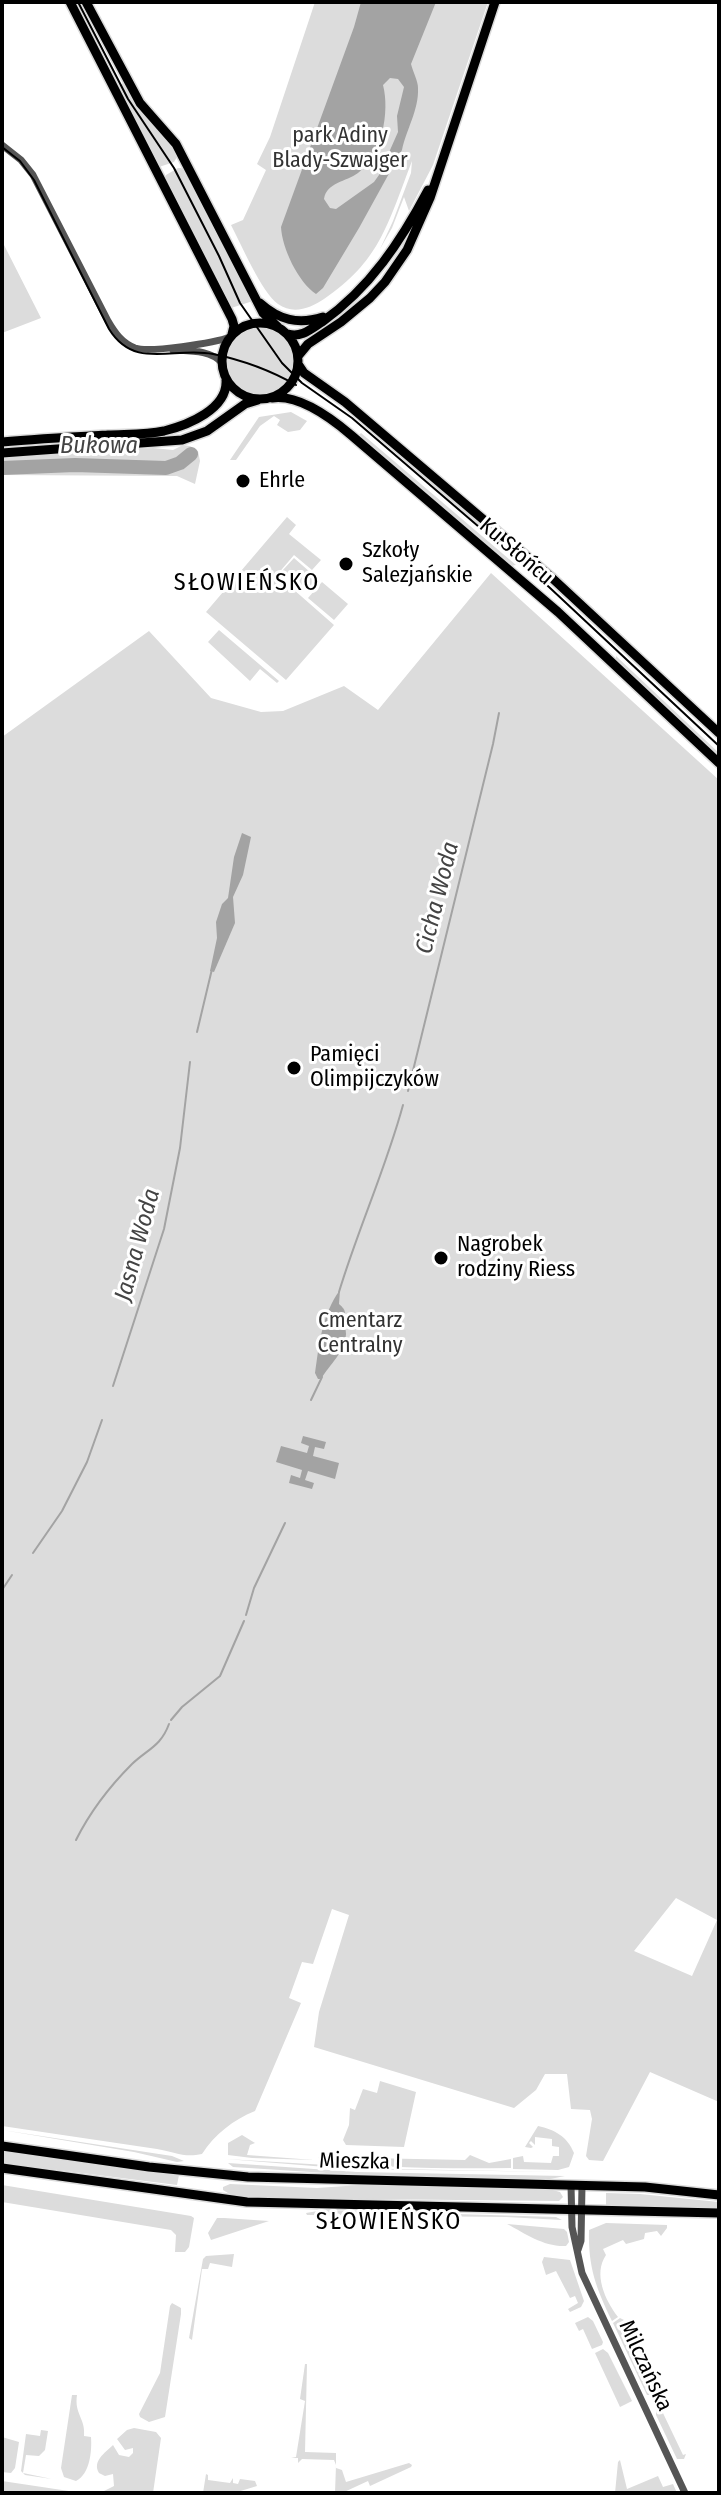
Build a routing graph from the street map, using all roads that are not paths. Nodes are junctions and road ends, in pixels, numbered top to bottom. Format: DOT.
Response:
graph roads {
  1 [pos="70,2"];
  2 [pos="86,2"];
  3 [pos="495,2"];
  4 [pos="2,145"];
  5 [pos="438,173"];
  6 [pos="254,296"];
  7 [pos="337,311"];
  8 [pos="281,329"];
  9 [pos="231,335"];
  10 [pos="159,349"];
  11 [pos="298,360"];
  12 [pos="222,363"];
  13 [pos="226,380"];
  14 [pos="272,398"];
  15 [pos="258,400"];
  16 [pos="2,442"];
  17 [pos="2,453"];
  18 [pos="719,733"];
  19 [pos="719,763"];
  20 [pos="2,2146"];
  21 [pos="2,2168"];
  22 [pos="571,2185"];
  23 [pos="582,2185"];
  24 [pos="719,2195"];
  25 [pos="576,2210"];
  26 [pos="719,2213"];
  27 [pos="685,2493"];
  1 -- 9 [label="main road"];
  2 -- 6 [label="main road"];
  3 -- 5 [label="main road"];
  4 -- 10 [label="street"];
  5 -- 7 [label="main road"];
  5 -- 11 [label="main road"];
  6 -- 7 [label="main road"];
  6 -- 8 [label="main road"];
  7 -- 8 [label="main road"];
  8 -- 9 [label="main road"];
  8 -- 11 [label="main road"];
  9 -- 10 [label="street"];
  9 -- 12 [label="main road"];
  10 -- 12 [label="street"];
  11 -- 14 [label="main road"];
  11 -- 18 [label="main road, Ku Słońcu"];
  12 -- 13 [label="main road"];
  13 -- 15 [label="main road"];
  13 -- 16 [label="main road"];
  14 -- 15 [label="main road"];
  14 -- 19 [label="main road, Ku Słońcu"];
  15 -- 17 [label="main road"];
  20 -- 22 [label="main road, Mieszka I"];
  21 -- 25 [label="main road, Mieszka I"];
  22 -- 23 [label="main road, Mieszka I"];
  22 -- 25 [label="street, Milczańska"];
  23 -- 24 [label="main road, Mieszka I"];
  23 -- 25 [label="street, Milczańska"];
  25 -- 26 [label="main road, Mieszka I"];
  25 -- 27 [label="street, Milczańska"];
}
